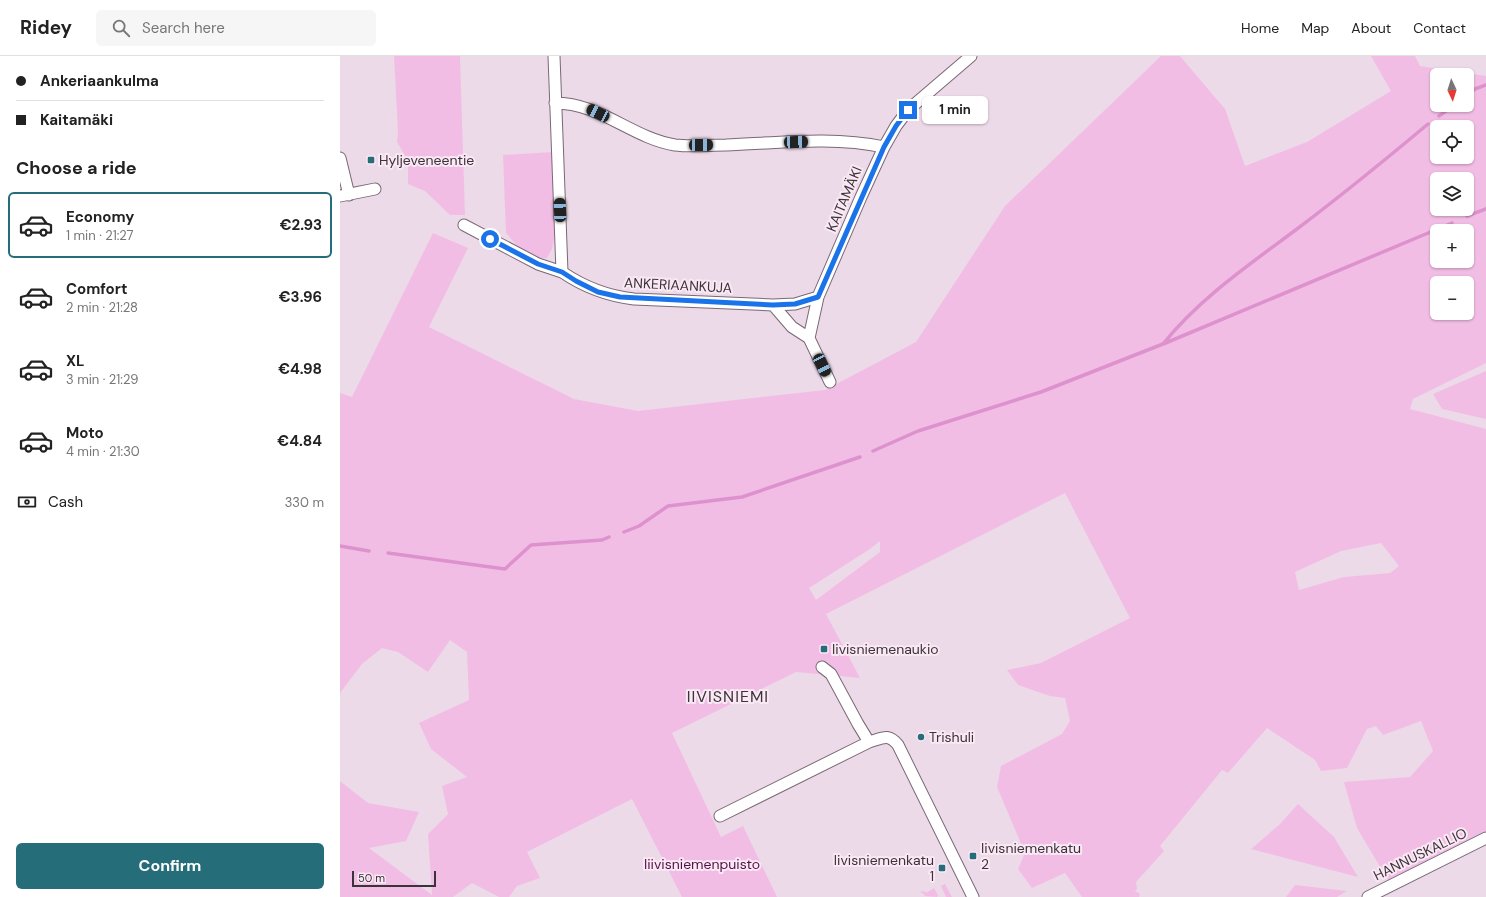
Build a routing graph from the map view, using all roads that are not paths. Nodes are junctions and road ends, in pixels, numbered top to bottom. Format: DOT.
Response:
graph roads {
  1 [pos="554,56"];
  2 [pos="971,56"];
  3 [pos="555,103"];
  4 [pos="884,147"];
  5 [pos="340,158"];
  6 [pos="375,189"];
  7 [pos="344,195"];
  8 [pos="464,225"];
  9 [pos="562,272"];
  10 [pos="818,297"];
  11 [pos="773,305"];
  12 [pos="809,338"];
  13 [pos="830,382"];
  14 [pos="822,667"];
  15 [pos="869,742"];
  16 [pos="720,816"];
  17 [pos="1486,838"];
  18 [pos="973,897"];
  19 [pos="1368,897"];
  1 -- 3 [label="street"];
  2 -- 4 [label="street, KAITAMÄKI"];
  3 -- 4 [label="street"];
  3 -- 9 [label="street"];
  4 -- 10 [label="street, KAITAMÄKI"];
  5 -- 7 [label="street"];
  6 -- 7 [label="street"];
  8 -- 9 [label="street, ANKERIAANKUJA"];
  9 -- 11 [label="street, ANKERIAANKUJA"];
  10 -- 11 [label="street, ANKERIAANKUJA"];
  10 -- 12 [label="street, KAITAMÄKI"];
  11 -- 12 [label="street"];
  12 -- 13 [label="street"];
  14 -- 15 [label="street"];
  15 -- 16 [label="street"];
  15 -- 18 [label="street"];
  17 -- 19 [label="street, HANNUSKALLIO"];
}
